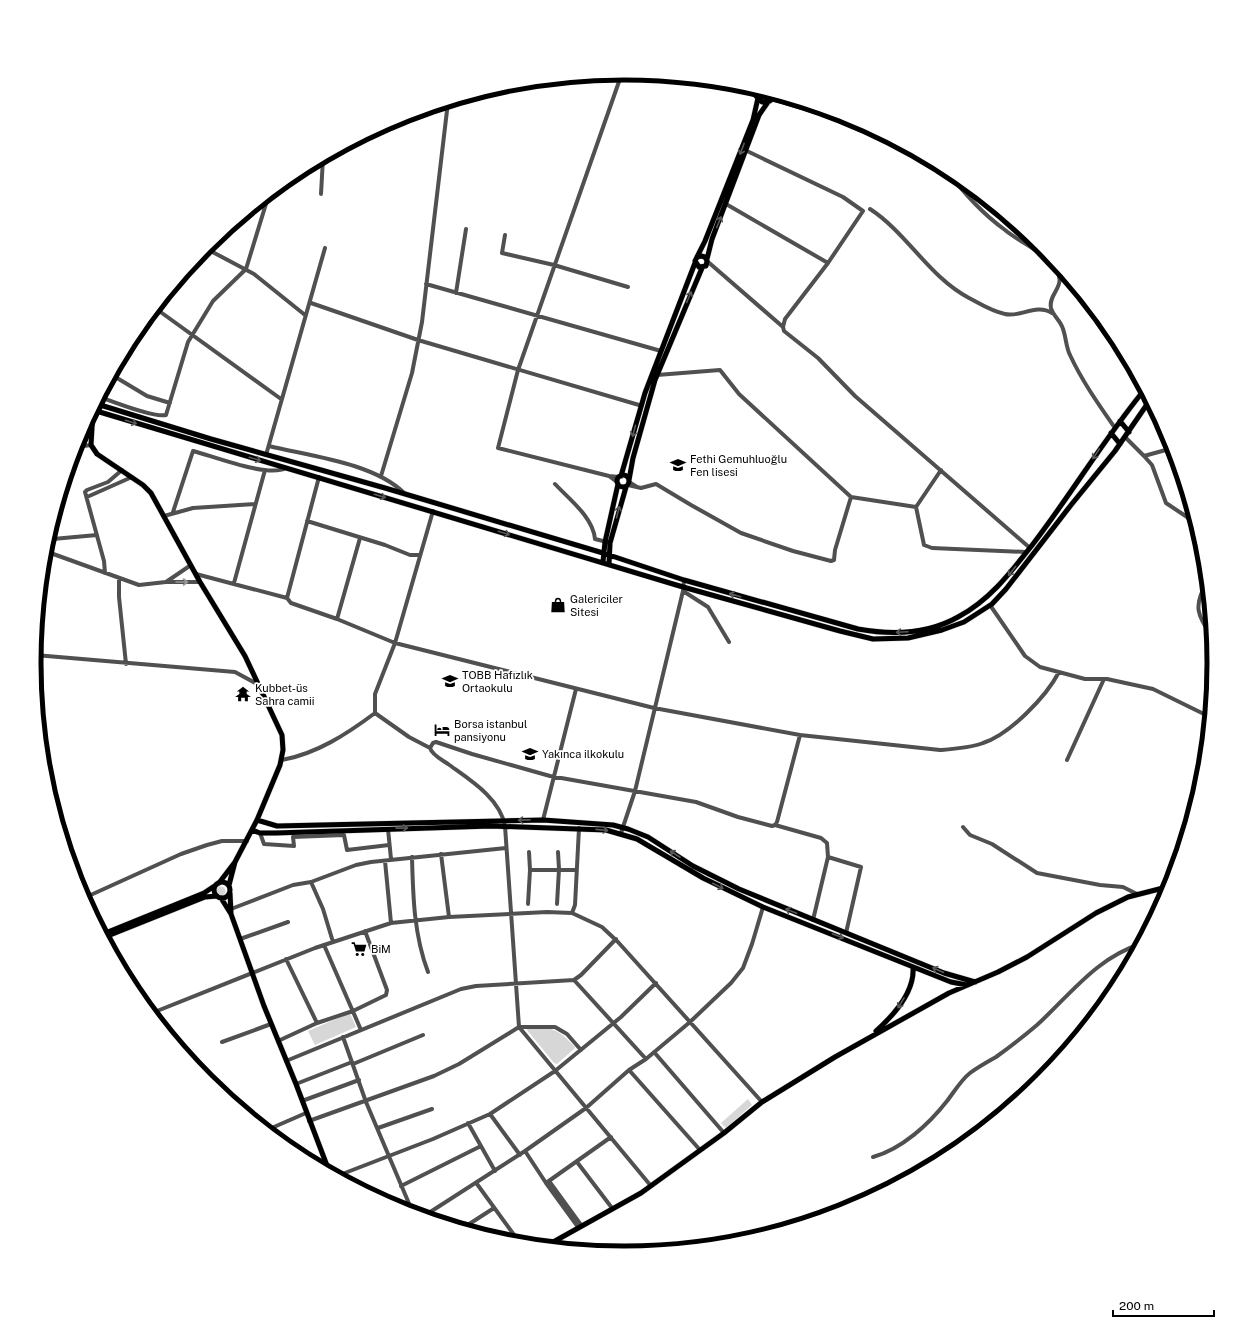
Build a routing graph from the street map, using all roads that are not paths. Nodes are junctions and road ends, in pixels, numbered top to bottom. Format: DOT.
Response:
graph roads {
  1 [pos="619,80"];
  2 [pos="754,94"];
  3 [pos="757,97"];
  4 [pos="771,98"];
  5 [pos="447,107"];
  6 [pos="824,115"];
  7 [pos="866,132"];
  8 [pos="892,145"];
  9 [pos="747,151"];
  10 [pos="323,164"];
  11 [pos="963,188"];
  12 [pos="321,194"];
  13 [pos="267,202"];
  14 [pos="726,204"];
  15 [pos="870,209"];
  16 [pos="466,229"];
  17 [pos="505,235"];
  18 [pos="325,248"];
  19 [pos="211,251"];
  20 [pos="1044,258"];
  21 [pos="696,260"];
  22 [pos="707,260"];
  23 [pos="828,264"];
  24 [pos="554,265"];
  25 [pos="703,268"];
  26 [pos="246,270"];
  27 [pos="717,270"];
  28 [pos="1058,273"];
  29 [pos="1064,279"];
  30 [pos="1060,280"];
  31 [pos="426,284"];
  32 [pos="628,287"];
  33 [pos="456,294"];
  34 [pos="311,303"];
  35 [pos="160,311"];
  36 [pos="1053,313"];
  37 [pos="305,315"];
  38 [pos="537,316"];
  39 [pos="783,327"];
  40 [pos="192,333"];
  41 [pos="418,340"];
  42 [pos="662,351"];
  43 [pos="518,370"];
  44 [pos="657,375"];
  45 [pos="116,377"];
  46 [pos="1142,394"];
  47 [pos="105,398"];
  48 [pos="281,399"];
  49 [pos="170,403"];
  50 [pos="1147,404"];
  51 [pos="101,405"];
  52 [pos="639,405"];
  53 [pos="98,412"];
  54 [pos="1120,421"];
  55 [pos="92,424"];
  56 [pos="1115,428"];
  57 [pos="1129,432"];
  58 [pos="1111,433"];
  59 [pos="1125,437"];
  60 [pos="1120,444"];
  61 [pos="91,445"];
  62 [pos="83,446"];
  63 [pos="269,446"];
  64 [pos="1168,450"];
  65 [pos="228,451"];
  66 [pos="266,455"];
  67 [pos="1144,456"];
  68 [pos="225,460"];
  69 [pos="286,468"];
  70 [pos="122,470"];
  71 [pos="265,470"];
  72 [pos="941,470"];
  73 [pos="381,476"];
  74 [pos="132,477"];
  75 [pos="319,478"];
  76 [pos="619,480"];
  77 [pos="628,483"];
  78 [pos="555,484"];
  79 [pos="405,495"];
  80 [pos="87,497"];
  81 [pos="851,497"];
  82 [pos="255,504"];
  83 [pos="916,507"];
  84 [pos="433,511"];
  85 [pos="173,512"];
  86 [pos="164,516"];
  87 [pos="307,521"];
  88 [pos="1190,521"];
  89 [pos="97,534"];
  90 [pos="360,538"];
  91 [pos="54,539"];
  92 [pos="608,542"];
  93 [pos="1030,548"];
  94 [pos="1026,552"];
  95 [pos="51,553"];
  96 [pos="608,555"];
  97 [pos="420,556"];
  98 [pos="606,563"];
  99 [pos="191,565"];
  100 [pos="105,573"];
  101 [pos="196,574"];
  102 [pos="119,578"];
  103 [pos="684,580"];
  104 [pos="166,582"];
  105 [pos="200,582"];
  106 [pos="234,583"];
  107 [pos="683,589"];
  108 [pos="1203,589"];
  109 [pos="287,598"];
  110 [pos="990,605"];
  111 [pos="337,619"];
  112 [pos="1207,628"];
  113 [pos="729,642"];
  114 [pos="395,643"];
  115 [pos="41,657"];
  116 [pos="126,664"];
  117 [pos="1059,672"];
  118 [pos="1104,679"];
  119 [pos="259,685"];
  120 [pos="576,689"];
  121 [pos="654,708"];
  122 [pos="375,713"];
  123 [pos="1206,715"];
  124 [pos="800,735"];
  125 [pos="430,748"];
  126 [pos="282,760"];
  127 [pos="1068,760"];
  128 [pos="554,776"];
  129 [pos="635,791"];
  130 [pos="257,820"];
  131 [pos="504,820"];
  132 [pos="543,820"];
  133 [pos="775,825"];
  134 [pos="505,826"];
  135 [pos="963,827"];
  136 [pos="579,828"];
  137 [pos="623,828"];
  138 [pos="388,829"];
  139 [pos="252,830"];
  140 [pos="260,833"];
  141 [pos="621,833"];
  142 [pos="247,842"];
  143 [pos="389,845"];
  144 [pos="506,848"];
  145 [pos="528,852"];
  146 [pos="558,852"];
  147 [pos="441,854"];
  148 [pos="412,857"];
  149 [pos="828,857"];
  150 [pos="391,859"];
  151 [pos="385,861"];
  152 [pos="235,862"];
  153 [pos="559,869"];
  154 [pos="530,870"];
  155 [pos="577,870"];
  156 [pos="311,882"];
  157 [pos="218,884"];
  158 [pos="229,885"];
  159 [pos="1163,888"];
  160 [pos="230,893"];
  161 [pos="1137,894"];
  162 [pos="89,896"];
  163 [pos="219,897"];
  164 [pos="528,904"];
  165 [pos="557,904"];
  166 [pos="763,907"];
  167 [pos="231,911"];
  168 [pos="512,914"];
  169 [pos="572,914"];
  170 [pos="449,917"];
  171 [pos="415,920"];
  172 [pos="813,920"];
  173 [pos="288,922"];
  174 [pos="391,923"];
  175 [pos="365,931"];
  176 [pos="107,932"];
  177 [pos="846,933"];
  178 [pos="109,936"];
  179 [pos="240,940"];
  180 [pos="616,940"];
  181 [pos="333,942"];
  182 [pos="324,945"];
  183 [pos="1135,945"];
  184 [pos="286,959"];
  185 [pos="913,967"];
  186 [pos="252,972"];
  187 [pos="428,972"];
  188 [pos="574,980"];
  189 [pos="975,982"];
  190 [pos="656,983"];
  191 [pos="516,985"];
  192 [pos="967,985"];
  193 [pos="353,1011"];
  194 [pos="157,1012"];
  195 [pos="690,1022"];
  196 [pos="271,1024"];
  197 [pos="317,1024"];
  198 [pos="613,1024"];
  199 [pos="519,1027"];
  200 [pos="361,1030"];
  201 [pos="423,1036"];
  202 [pos="343,1037"];
  203 [pos="870,1037"];
  204 [pos="278,1041"];
  205 [pos="222,1042"];
  206 [pos="581,1050"];
  207 [pos="654,1052"];
  208 [pos="646,1059"];
  209 [pos="286,1061"];
  210 [pos="352,1063"];
  211 [pos="629,1070"];
  212 [pos="555,1072"];
  213 [pos="359,1080"];
  214 [pos="296,1084"];
  215 [pos="302,1101"];
  216 [pos="366,1102"];
  217 [pos="762,1102"];
  218 [pos="586,1108"];
  219 [pos="432,1109"];
  220 [pos="306,1113"];
  221 [pos="490,1114"];
  222 [pos="309,1121"];
  223 [pos="468,1123"];
  224 [pos="272,1128"];
  225 [pos="378,1128"];
  226 [pos="724,1133"];
  227 [pos="611,1138"];
  228 [pos="481,1146"];
  229 [pos="700,1150"];
  230 [pos="525,1151"];
  231 [pos="520,1155"];
  232 [pos="389,1156"];
  233 [pos="873,1157"];
  234 [pos="577,1162"];
  235 [pos="326,1164"];
  236 [pos="495,1171"];
  237 [pos="343,1174"];
  238 [pos="548,1182"];
  239 [pos="477,1184"];
  240 [pos="401,1186"];
  241 [pos="651,1186"];
  242 [pos="410,1205"];
  243 [pos="494,1208"];
  244 [pos="612,1208"];
  245 [pos="429,1213"];
  246 [pos="467,1225"];
  247 [pos="580,1226"];
  248 [pos="515,1236"];
  249 [pos="552,1242"];
  1 -- 24 [label="street"];
  2 -- 3 [label="street"];
  3 -- 4 [label="main road"];
  3 -- 21 [label="main road, one-way"];
  4 -- 6 [label="street"];
  4 -- 9 [label="main road"];
  5 -- 31 [label="street"];
  7 -- 8 [label="street"];
  9 -- 14 [label="main road"];
  9 -- 23 [label="street"];
  10 -- 12 [label="street"];
  11 -- 20 [label="street"];
  13 -- 26 [label="street"];
  22 -- 14 [label="main road, one-way"];
  14 -- 23 [label="street"];
  15 -- 36 [label="street"];
  16 -- 33 [label="street"];
  17 -- 24 [label="street"];
  18 -- 34 [label="street"];
  19 -- 26 [label="street"];
  21 -- 22 [label="main road"];
  21 -- 25 [label="main road"];
  21 -- 42 [label="main road"];
  22 -- 25 [label="main road"];
  22 -- 27 [label="street"];
  23 -- 39 [label="street"];
  24 -- 32 [label="street"];
  24 -- 38 [label="street"];
  25 -- 27 [label="street"];
  44 -- 25 [label="main road, one-way"];
  26 -- 37 [label="street"];
  26 -- 40 [label="street"];
  27 -- 39 [label="street"];
  28 -- 30 [label="street"];
  29 -- 30 [label="street"];
  30 -- 36 [label="street"];
  31 -- 33 [label="street"];
  31 -- 41 [label="street"];
  33 -- 38 [label="street"];
  34 -- 37 [label="street"];
  34 -- 41 [label="street"];
  35 -- 40 [label="street"];
  36 -- 56 [label="street"];
  37 -- 48 [label="street"];
  38 -- 42 [label="street"];
  38 -- 43 [label="street"];
  39 -- 72 [label="street"];
  40 -- 48 [label="street"];
  40 -- 49 [label="street"];
  41 -- 43 [label="street"];
  41 -- 73 [label="street"];
  42 -- 76 [label="main road, one-way"];
  43 -- 52 [label="street"];
  43 -- 76 [label="street"];
  44 -- 77 [label="main road"];
  44 -- 81 [label="street"];
  45 -- 49 [label="street"];
  46 -- 54 [label="main road"];
  47 -- 49 [label="street"];
  48 -- 63 [label="street"];
  50 -- 57 [label="main road"];
  51 -- 66 [label="main road"];
  53 -- 65 [label="main road, one-way"];
  54 -- 56 [label="main road"];
  54 -- 57 [label="main road"];
  55 -- 61 [label="main road"];
  56 -- 58 [label="main road"];
  57 -- 59 [label="main road"];
  58 -- 60 [label="main road"];
  58 -- 93 [label="main road, one-way"];
  59 -- 60 [label="main road"];
  59 -- 67 [label="street"];
  60 -- 110 [label="main road"];
  61 -- 62 [label="street"];
  61 -- 70 [label="main road"];
  63 -- 66 [label="street"];
  63 -- 73 [label="street"];
  64 -- 67 [label="street"];
  65 -- 68 [label="street"];
  65 -- 69 [label="main road, one-way"];
  66 -- 79 [label="main road"];
  67 -- 88 [label="street"];
  68 -- 71 [label="street"];
  68 -- 85 [label="street"];
  69 -- 71 [label="street"];
  69 -- 75 [label="main road"];
  70 -- 74 [label="main road"];
  70 -- 80 [label="street"];
  71 -- 82 [label="street"];
  72 -- 83 [label="street"];
  72 -- 93 [label="street"];
  73 -- 79 [label="street"];
  74 -- 80 [label="street"];
  74 -- 86 [label="main road"];
  75 -- 84 [label="main road, one-way"];
  75 -- 87 [label="street"];
  76 -- 77 [label="main road"];
  76 -- 77 [label="main road"];
  76 -- 92 [label="main road"];
  77 -- 81 [label="street"];
  92 -- 77 [label="main road, one-way"];
  78 -- 92 [label="street"];
  79 -- 96 [label="main road"];
  80 -- 89 [label="street"];
  81 -- 83 [label="street"];
  82 -- 85 [label="street"];
  82 -- 106 [label="street"];
  83 -- 94 [label="street"];
  84 -- 97 [label="street"];
  84 -- 98 [label="main road, one-way"];
  85 -- 86 [label="street"];
  86 -- 99 [label="main road"];
  87 -- 90 [label="street"];
  87 -- 109 [label="street"];
  89 -- 91 [label="street"];
  89 -- 100 [label="street"];
  90 -- 97 [label="street"];
  90 -- 111 [label="street"];
  92 -- 96 [label="main road"];
  93 -- 94 [label="main road"];
  94 -- 103 [label="main road, one-way"];
  95 -- 100 [label="street"];
  96 -- 98 [label="main road"];
  96 -- 103 [label="main road"];
  97 -- 114 [label="street"];
  98 -- 107 [label="main road"];
  99 -- 101 [label="main road"];
  99 -- 104 [label="street"];
  100 -- 102 [label="street"];
  101 -- 105 [label="main road"];
  101 -- 106 [label="street"];
  102 -- 104 [label="street"];
  102 -- 116 [label="street"];
  103 -- 107 [label="street"];
  104 -- 105 [label="street, one-way"];
  105 -- 119 [label="main road"];
  106 -- 109 [label="street"];
  107 -- 110 [label="main road"];
  107 -- 113 [label="street"];
  107 -- 121 [label="street"];
  108 -- 112 [label="street"];
  109 -- 111 [label="street"];
  110 -- 117 [label="street"];
  111 -- 114 [label="street"];
  114 -- 120 [label="street"];
  114 -- 122 [label="street"];
  115 -- 116 [label="street"];
  116 -- 119 [label="street"];
  117 -- 118 [label="street"];
  117 -- 124 [label="street"];
  118 -- 123 [label="street"];
  118 -- 127 [label="street"];
  119 -- 126 [label="main road"];
  120 -- 121 [label="street"];
  120 -- 128 [label="street"];
  121 -- 124 [label="street"];
  121 -- 129 [label="street"];
  122 -- 125 [label="street"];
  122 -- 126 [label="street"];
  124 -- 133 [label="street"];
  125 -- 128 [label="street"];
  125 -- 131 [label="street"];
  126 -- 130 [label="main road"];
  128 -- 129 [label="street"];
  128 -- 132 [label="street"];
  129 -- 133 [label="street"];
  129 -- 137 [label="street"];
  130 -- 131 [label="main road"];
  130 -- 139 [label="main road"];
  132 -- 131 [label="main road, one-way"];
  131 -- 134 [label="street"];
  132 -- 137 [label="main road"];
  133 -- 149 [label="street"];
  134 -- 136 [label="main road"];
  138 -- 134 [label="main road, one-way"];
  134 -- 144 [label="street"];
  135 -- 161 [label="street"];
  136 -- 141 [label="main road, one-way"];
  136 -- 155 [label="street"];
  137 -- 141 [label="street"];
  172 -- 137 [label="main road, one-way"];
  138 -- 140 [label="main road"];
  138 -- 143 [label="street"];
  139 -- 140 [label="main road"];
  139 -- 142 [label="main road"];
  140 -- 143 [label="street"];
  141 -- 166 [label="main road, one-way"];
  142 -- 152 [label="main road"];
  142 -- 162 [label="street"];
  143 -- 150 [label="street"];
  144 -- 147 [label="street"];
  144 -- 168 [label="street"];
  145 -- 154 [label="street"];
  146 -- 153 [label="street"];
  147 -- 148 [label="street"];
  147 -- 170 [label="street"];
  148 -- 150 [label="street"];
  148 -- 171 [label="street"];
  149 -- 172 [label="street"];
  149 -- 177 [label="street"];
  150 -- 151 [label="street"];
  151 -- 156 [label="street"];
  151 -- 174 [label="street"];
  152 -- 157 [label="main road"];
  152 -- 158 [label="main road"];
  153 -- 154 [label="street"];
  153 -- 155 [label="street"];
  153 -- 165 [label="street"];
  154 -- 164 [label="street"];
  155 -- 169 [label="street"];
  156 -- 167 [label="street"];
  156 -- 181 [label="street"];
  157 -- 158 [label="main road"];
  157 -- 163 [label="main road"];
  157 -- 176 [label="main road"];
  158 -- 160 [label="main road"];
  159 -- 161 [label="main road"];
  160 -- 163 [label="main road"];
  160 -- 167 [label="main road"];
  161 -- 189 [label="main road"];
  163 -- 167 [label="main road"];
  163 -- 178 [label="main road"];
  166 -- 185 [label="main road, one-way"];
  166 -- 195 [label="street"];
  167 -- 179 [label="main road"];
  168 -- 169 [label="street"];
  168 -- 170 [label="street"];
  168 -- 191 [label="street"];
  169 -- 180 [label="street"];
  170 -- 171 [label="street"];
  171 -- 174 [label="street"];
  171 -- 187 [label="street"];
  172 -- 177 [label="main road"];
  173 -- 179 [label="street"];
  174 -- 175 [label="street"];
  175 -- 181 [label="street"];
  175 -- 193 [label="street"];
  189 -- 177 [label="main road, one-way"];
  179 -- 186 [label="main road"];
  180 -- 188 [label="street"];
  180 -- 190 [label="street"];
  181 -- 182 [label="street"];
  182 -- 184 [label="street"];
  182 -- 193 [label="street"];
  183 -- 233 [label="street"];
  184 -- 186 [label="street"];
  184 -- 197 [label="street"];
  185 -- 192 [label="main road"];
  185 -- 203 [label="main road, one-way"];
  186 -- 194 [label="street"];
  186 -- 196 [label="main road"];
  188 -- 191 [label="street"];
  188 -- 198 [label="street"];
  189 -- 192 [label="main road"];
  190 -- 195 [label="street"];
  190 -- 198 [label="street"];
  191 -- 199 [label="street"];
  191 -- 200 [label="street"];
  192 -- 203 [label="main road"];
  193 -- 197 [label="street"];
  193 -- 200 [label="street"];
  195 -- 207 [label="street"];
  195 -- 217 [label="street"];
  196 -- 204 [label="main road"];
  196 -- 205 [label="street"];
  197 -- 204 [label="street"];
  198 -- 206 [label="street"];
  198 -- 208 [label="street"];
  199 -- 206 [label="street"];
  199 -- 212 [label="street"];
  199 -- 216 [label="street"];
  200 -- 202 [label="street"];
  201 -- 210 [label="street"];
  202 -- 209 [label="street"];
  202 -- 210 [label="street"];
  203 -- 217 [label="main road"];
  204 -- 209 [label="main road"];
  206 -- 212 [label="street"];
  207 -- 208 [label="street"];
  207 -- 226 [label="street"];
  208 -- 211 [label="street"];
  209 -- 214 [label="main road"];
  210 -- 213 [label="street"];
  210 -- 214 [label="street"];
  211 -- 218 [label="street"];
  211 -- 229 [label="street"];
  212 -- 218 [label="street"];
  212 -- 221 [label="street"];
  213 -- 215 [label="street"];
  213 -- 216 [label="street"];
  214 -- 215 [label="main road"];
  215 -- 220 [label="main road"];
  216 -- 222 [label="street"];
  216 -- 225 [label="street"];
  217 -- 226 [label="main road"];
  218 -- 227 [label="street"];
  218 -- 230 [label="street"];
  219 -- 225 [label="street"];
  220 -- 222 [label="main road"];
  220 -- 224 [label="street"];
  221 -- 223 [label="street"];
  221 -- 231 [label="street"];
  222 -- 235 [label="main road"];
  223 -- 228 [label="street"];
  223 -- 232 [label="street"];
  225 -- 232 [label="street"];
  226 -- 229 [label="main road"];
  227 -- 234 [label="street"];
  227 -- 241 [label="street"];
  228 -- 236 [label="street"];
  228 -- 240 [label="street"];
  229 -- 241 [label="main road"];
  230 -- 231 [label="street"];
  230 -- 238 [label="street"];
  231 -- 236 [label="street"];
  232 -- 237 [label="street"];
  232 -- 240 [label="street"];
  234 -- 238 [label="street"];
  234 -- 244 [label="street"];
  236 -- 239 [label="street"];
  238 -- 247 [label="street"];
  239 -- 243 [label="street"];
  239 -- 245 [label="street"];
  240 -- 242 [label="street"];
  241 -- 244 [label="main road"];
  243 -- 246 [label="street"];
  243 -- 248 [label="street"];
  244 -- 247 [label="main road"];
  247 -- 249 [label="main road"];
}
